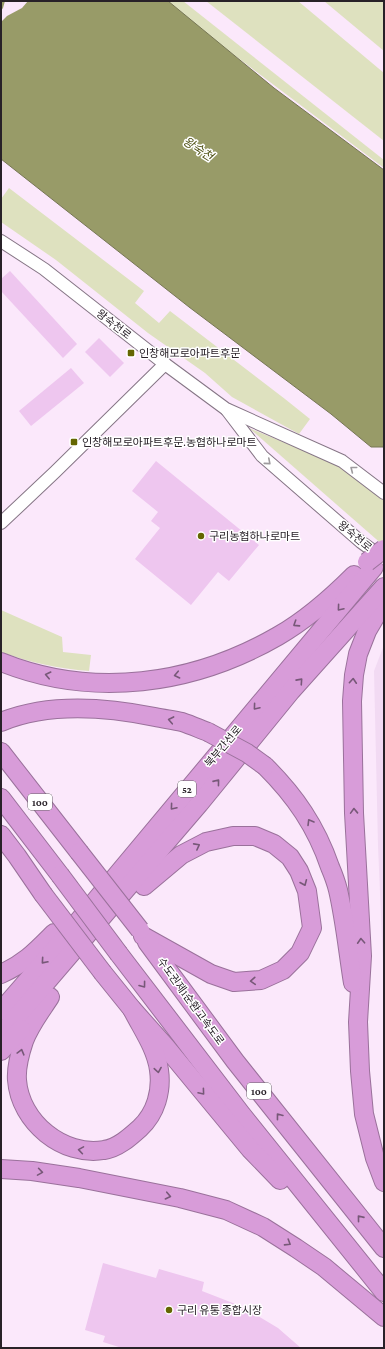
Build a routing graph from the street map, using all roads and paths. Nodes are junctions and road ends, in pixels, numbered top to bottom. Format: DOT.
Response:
graph roads {
  1 [pos="1,241"];
  2 [pos="165,364"];
  3 [pos="226,409"];
  4 [pos="384,493"];
  5 [pos="1,523"];
  6 [pos="384,549"];
  7 [pos="377,561"];
  8 [pos="384,586"];
  9 [pos="384,602"];
  10 [pos="1,662"];
  11 [pos="1,722"];
  12 [pos="1,752"];
  13 [pos="1,798"];
  14 [pos="199,804"];
  15 [pos="1,835"];
  16 [pos="1,847"];
  17 [pos="138,849"];
  18 [pos="144,886"];
  19 [pos="43,894"];
  20 [pos="141,933"];
  21 [pos="1,974"];
  22 [pos="50,997"];
  23 [pos="132,1009"];
  24 [pos="1,1011"];
  25 [pos="358,1022"];
  26 [pos="1,1035"];
  27 [pos="1,1051"];
  28 [pos="1,1170"];
  29 [pos="384,1182"];
  30 [pos="384,1248"];
  31 [pos="360,1263"];
  32 [pos="384,1292"];
  33 [pos="384,1317"];
  1 -- 2 [label="street, 왕숙천로"];
  2 -- 3 [label="street, 왕숙천로"];
  2 -- 5 [label="street"];
  4 -- 3 [label="street, 왕숙천로, one-way"];
  3 -- 7 [label="street, 왕숙천로, one-way"];
  6 -- 7 [label="highway, bridge"];
  7 -- 10 [label="highway, one-way"];
  7 -- 17 [label="highway, 북부간선로 / 52, one-way"];
  14 -- 8 [label="highway, 북부간선로 / 52, one-way"];
  25 -- 9 [label="highway, one-way"];
  25 -- 11 [label="highway, one-way, bridge"];
  12 -- 20 [label="highway, 수도권제1순환고속도로 / 100, bridge"];
  13 -- 31 [label="highway, 100, one-way, bridge"];
  14 -- 18 [label="highway"];
  14 -- 26 [label="highway, 북부간선로 / 52"];
  15 -- 19 [label="highway"];
  16 -- 19 [label="highway"];
  17 -- 21 [label="highway"];
  17 -- 24 [label="highway, 북부간선로 / 52, one-way"];
  18 -- 20 [label="highway, one-way"];
  18 -- 22 [label="highway"];
  19 -- 23 [label="highway, bridge"];
  30 -- 20 [label="highway, 수도권제1순환고속도로 / 100, one-way"];
  23 -- 22 [label="highway, one-way"];
  22 -- 27 [label="highway"];
  23 -- 31 [label="highway, one-way"];
  25 -- 29 [label="highway"];
  28 -- 33 [label="highway, one-way"];
  31 -- 32 [label="highway, 100"];
}
